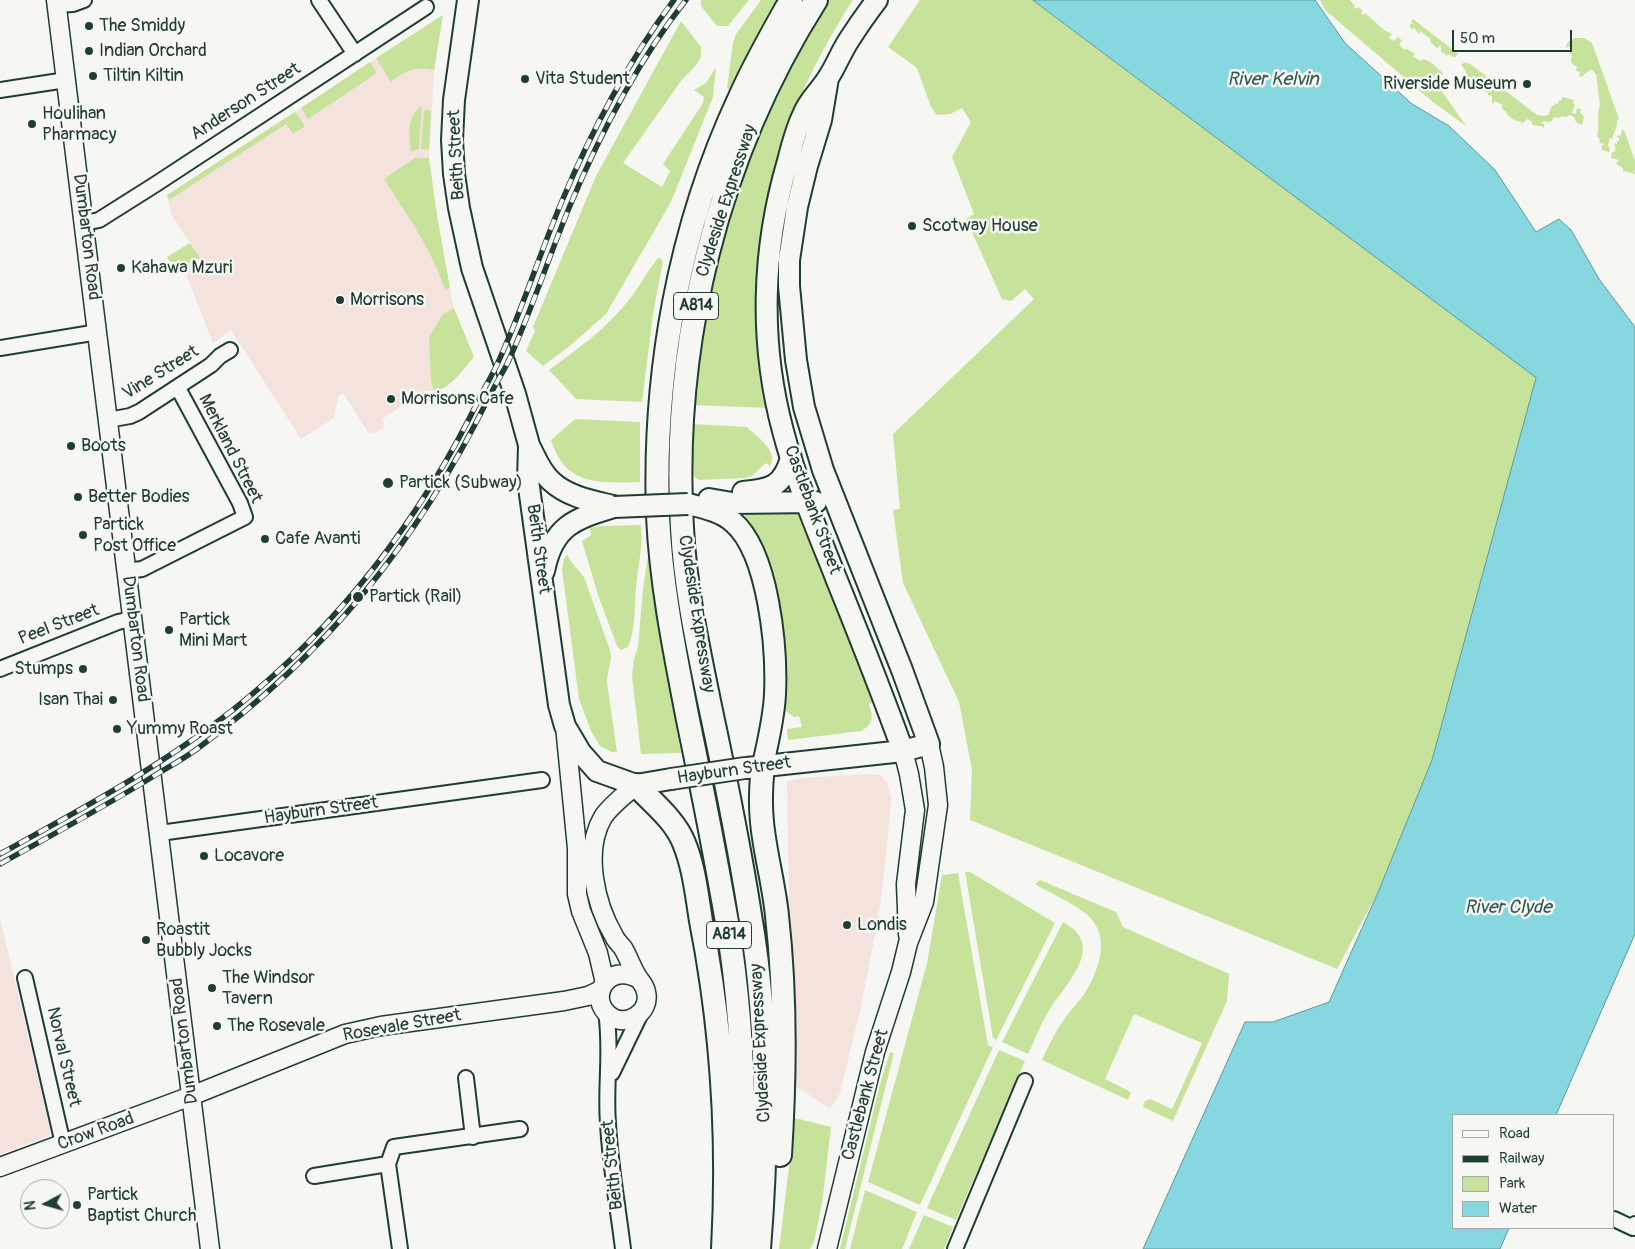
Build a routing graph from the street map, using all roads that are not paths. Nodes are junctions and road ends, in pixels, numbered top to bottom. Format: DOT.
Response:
graph roads {
  1 [pos="84,0"];
  2 [pos="319,0"];
  3 [pos="468,0"];
  4 [pos="791,0"];
  5 [pos="816,0"];
  6 [pos="877,0"];
  7 [pos="56,3"];
  8 [pos="426,7"];
  9 [pos="355,54"];
  10 [pos="828,78"];
  11 [pos="66,80"];
  12 [pos="0,90"];
  13 [pos="776,203"];
  14 [pos="797,207"];
  15 [pos="84,223"];
  16 [pos="98,332"];
  17 [pos="0,348"];
  18 [pos="230,350"];
  19 [pos="178,388"];
  20 [pos="108,420"];
  21 [pos="529,445"];
  22 [pos="791,458"];
  23 [pos="709,499"];
  24 [pos="806,502"];
  25 [pos="835,502"];
  26 [pos="688,504"];
  27 [pos="614,506"];
  28 [pos="126,571"];
  29 [pos="542,581"];
  30 [pos="132,619"];
  31 [pos="0,669"];
  32 [pos="564,726"];
  33 [pos="929,744"];
  34 [pos="903,751"];
  35 [pos="754,766"];
  36 [pos="542,780"];
  37 [pos="636,785"];
  38 [pos="160,833"];
  39 [pos="908,942"];
  40 [pos="25,978"];
  41 [pos="639,979"];
  42 [pos="603,986"];
  43 [pos="564,1001"];
  44 [pos="604,1011"];
  45 [pos="641,1013"];
  46 [pos="466,1078"];
  47 [pos="608,1081"];
  48 [pos="1025,1081"];
  49 [pos="191,1096"];
  50 [pos="520,1129"];
  51 [pos="473,1137"];
  52 [pos="64,1144"];
  53 [pos="389,1161"];
  54 [pos="0,1167"];
  55 [pos="314,1176"];
  56 [pos="1615,1219"];
  57 [pos="1635,1224"];
  58 [pos="210,1249"];
  59 [pos="400,1249"];
  60 [pos="623,1249"];
  61 [pos="723,1249"];
  62 [pos="738,1249"];
  63 [pos="759,1249"];
  64 [pos="773,1249"];
  65 [pos="827,1249"];
  66 [pos="955,1249"];
  1 -- 7 [label="street"];
  2 -- 9 [label="street"];
  3 -- 21 [label="main road, Beith Street"];
  4 -- 62 [label="main road, Clydeside Expressway / A814"];
  5 -- 63 [label="main road, Clydeside Expressway / A814"];
  6 -- 10 [label="main road, Castlebank Street"];
  7 -- 11 [label="street, Dumbarton Road"];
  8 -- 9 [label="street, Anderson Street"];
  9 -- 15 [label="street, Anderson Street"];
  10 -- 13 [label="main road, Castlebank Street"];
  10 -- 14 [label="main road, Castlebank Street"];
  11 -- 12 [label="street"];
  11 -- 15 [label="street, Dumbarton Road"];
  13 -- 14 [label="main road"];
  13 -- 22 [label="main road, Castlebank Street"];
  14 -- 25 [label="main road, Castlebank Street"];
  15 -- 16 [label="street, Dumbarton Road"];
  16 -- 17 [label="street"];
  16 -- 20 [label="street, Dumbarton Road"];
  18 -- 19 [label="street, Vine Street"];
  19 -- 20 [label="street, Vine Street"];
  19 -- 28 [label="street, Merkland Street"];
  20 -- 28 [label="street, Dumbarton Road"];
  21 -- 27 [label="main road"];
  21 -- 29 [label="main road, Beith Street"];
  22 -- 23 [label="main road"];
  22 -- 24 [label="main road, Castlebank Street"];
  23 -- 24 [label="main road"];
  23 -- 26 [label="main road"];
  24 -- 25 [label="main road"];
  24 -- 34 [label="main road, Castlebank Street"];
  25 -- 33 [label="main road, Castlebank Street"];
  26 -- 27 [label="main road, bridge"];
  26 -- 35 [label="main road"];
  27 -- 29 [label="main road"];
  28 -- 30 [label="street, Dumbarton Road"];
  29 -- 32 [label="main road, Beith Street"];
  30 -- 31 [label="street, Peel Street"];
  30 -- 38 [label="street, Dumbarton Road"];
  32 -- 37 [label="main road, Hayburn Street"];
  32 -- 42 [label="street, Beith Street"];
  33 -- 34 [label="main road, Hayburn Street"];
  33 -- 39 [label="street, Castlebank Street"];
  34 -- 35 [label="main road, Hayburn Street"];
  34 -- 39 [label="street, Castlebank Street"];
  35 -- 37 [label="main road, Hayburn Street, bridge"];
  35 -- 64 [label="main road"];
  36 -- 38 [label="street, Hayburn Street"];
  37 -- 41 [label="street, Beith Street"];
  37 -- 61 [label="main road"];
  38 -- 49 [label="street, Dumbarton Road"];
  39 -- 65 [label="street, Castlebank Street"];
  40 -- 52 [label="street, Norval Street"];
  41 -- 42 [label="street"];
  41 -- 45 [label="street, Beith Street"];
  42 -- 43 [label="street, Rosevale Street"];
  42 -- 44 [label="street, Beith Street"];
  43 -- 44 [label="street, Rosevale Street"];
  43 -- 49 [label="street, Rosevale Street"];
  44 -- 45 [label="street"];
  44 -- 47 [label="street, Beith Street"];
  45 -- 47 [label="street, Beith Street"];
  46 -- 51 [label="street"];
  47 -- 60 [label="street, Beith Street"];
  48 -- 66 [label="street"];
  49 -- 52 [label="street, Crow Road"];
  49 -- 58 [label="street, Dumbarton Road"];
  50 -- 51 [label="street"];
  51 -- 53 [label="street"];
  52 -- 54 [label="street, Crow Road"];
  53 -- 55 [label="street"];
  53 -- 59 [label="street"];
  56 -- 57 [label="street"];
}
